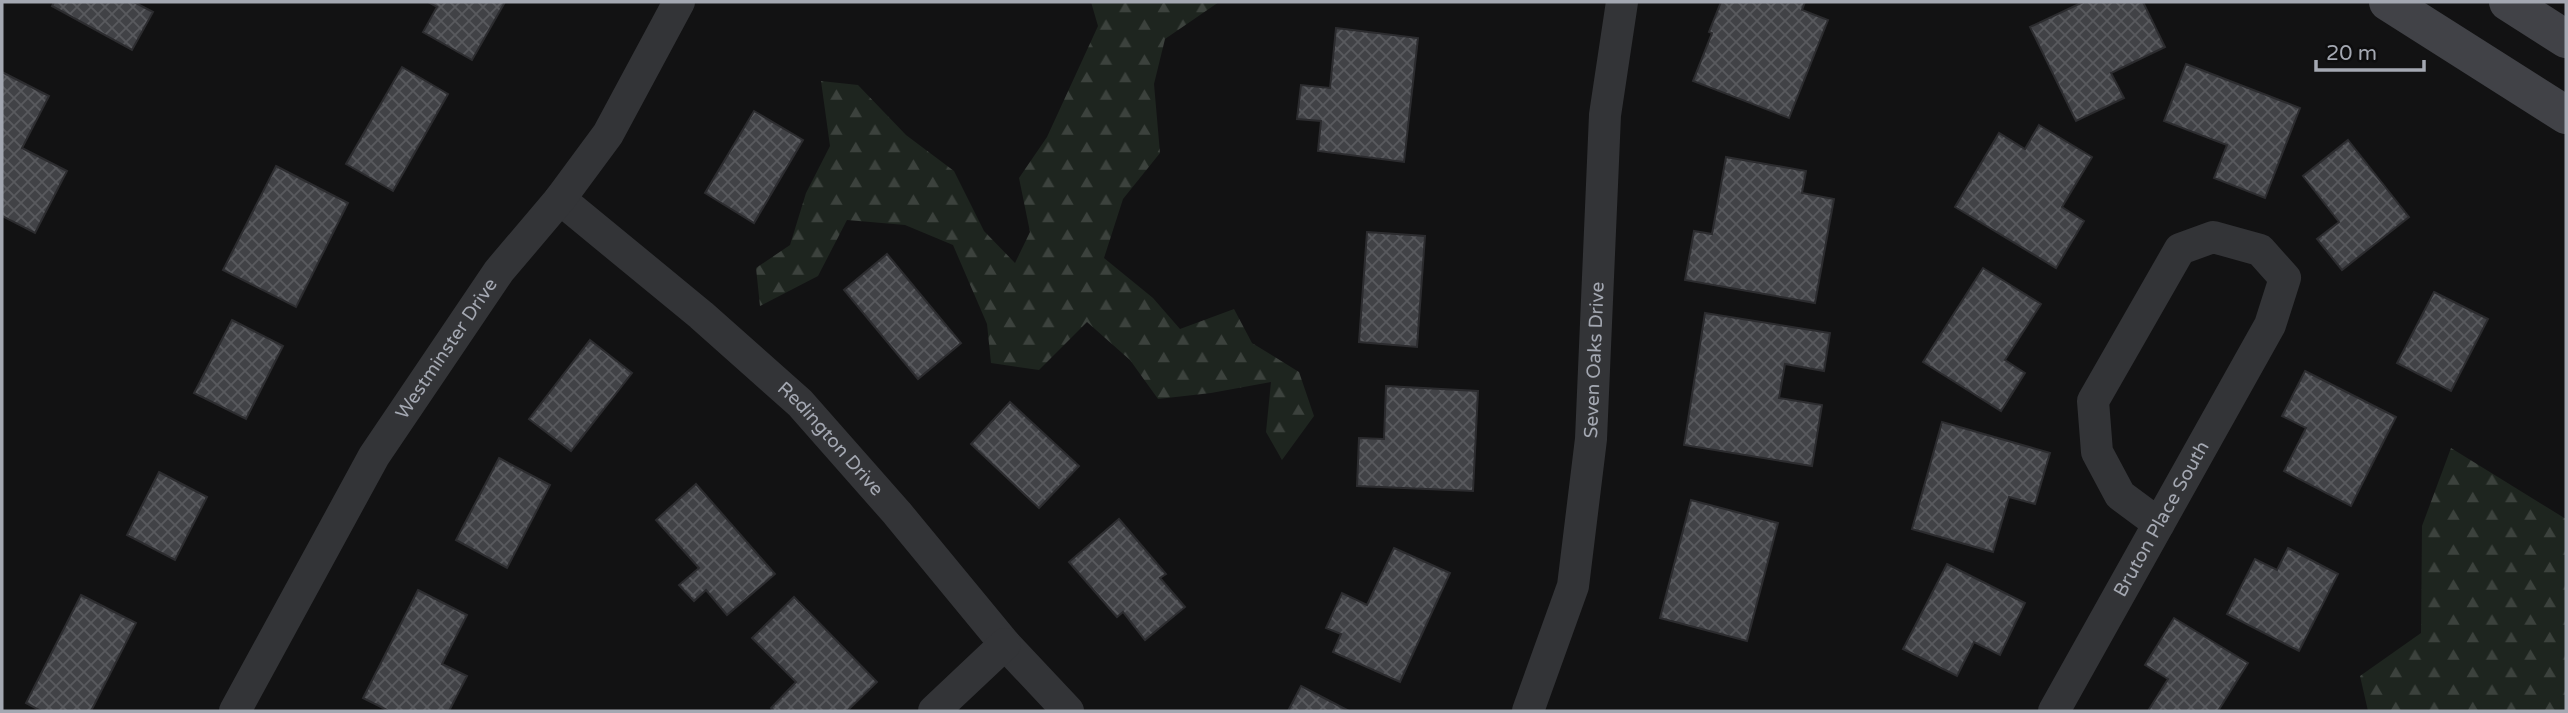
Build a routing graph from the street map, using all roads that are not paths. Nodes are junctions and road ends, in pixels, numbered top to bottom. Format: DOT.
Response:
graph roads {
  1 [pos="679,2"];
  2 [pos="1622,2"];
  3 [pos="2388,2"];
  4 [pos="2508,2"];
  5 [pos="2566,39"];
  6 [pos="2566,115"];
  7 [pos="560,199"];
  8 [pos="2159,524"];
  9 [pos="1005,644"];
  10 [pos="235,711"];
  11 [pos="934,711"];
  12 [pos="1068,711"];
  13 [pos="1528,711"];
  14 [pos="2054,711"];
  1 -- 7 [label="street, Westminster Drive"];
  2 -- 13 [label="street, Seven Oaks Drive"];
  3 -- 6 [label="main road"];
  4 -- 5 [label="main road"];
  7 -- 9 [label="street, Redington Drive"];
  7 -- 10 [label="street, Westminster Drive"];
  8 -- 8 [label="street, Bruton Place South"];
  8 -- 14 [label="street, Bruton Place South"];
  9 -- 11 [label="street"];
  9 -- 12 [label="street, Redington Drive"];
}
